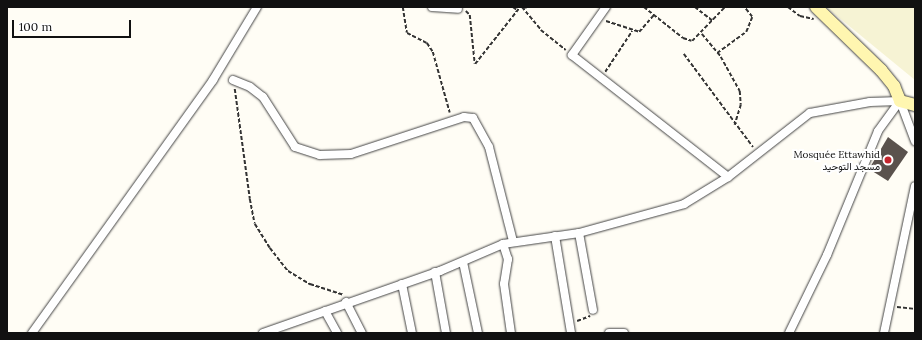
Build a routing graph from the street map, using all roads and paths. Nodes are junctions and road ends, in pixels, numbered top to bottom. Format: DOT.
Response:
graph roads {
  1 [pos="257,7"];
  2 [pos="404,7"];
  3 [pos="432,7"];
  4 [pos="513,7"];
  5 [pos="522,7"];
  6 [pos="528,7"];
  7 [pos="606,7"];
  8 [pos="644,7"];
  9 [pos="695,7"];
  10 [pos="725,7"];
  11 [pos="744,7"];
  12 [pos="788,7"];
  13 [pos="816,7"];
  14 [pos="458,9"];
  15 [pos="518,10"];
  16 [pos="654,15"];
  17 [pos="827,17"];
  18 [pos="598,18"];
  19 [pos="713,21"];
  20 [pos="632,31"];
  21 [pos="701,33"];
  22 [pos="717,52"];
  23 [pos="684,54"];
  24 [pos="572,55"];
  25 [pos="600,78"];
  26 [pos="233,80"];
  27 [pos="900,101"];
  28 [pos="915,105"];
  29 [pos="452,121"];
  30 [pos="735,125"];
  31 [pos="915,141"];
  32 [pos="758,153"];
  33 [pos="728,177"];
  34 [pos="915,186"];
  35 [pos="579,233"];
  36 [pos="555,236"];
  37 [pos="513,241"];
  38 [pos="502,244"];
  39 [pos="463,262"];
  40 [pos="435,272"];
  41 [pos="402,284"];
  42 [pos="356,299"];
  43 [pos="346,302"];
  44 [pos="889,306"];
  45 [pos="915,309"];
  46 [pos="593,310"];
  47 [pos="325,311"];
  48 [pos="569,322"];
  49 [pos="32,333"];
  50 [pos="263,333"];
  51 [pos="337,333"];
  52 [pos="362,333"];
  53 [pos="412,333"];
  54 [pos="446,333"];
  55 [pos="478,333"];
  56 [pos="511,333"];
  57 [pos="571,333"];
  58 [pos="609,333"];
  59 [pos="624,333"];
  60 [pos="789,333"];
  61 [pos="884,333"];
  1 -- 49 [label="street"];
  2 -- 29 [label="path"];
  3 -- 14 [label="street"];
  4 -- 15 [label="path"];
  5 -- 6 [label="path"];
  5 -- 15 [label="path"];
  5 -- 24 [label="path"];
  7 -- 18 [label="street"];
  8 -- 16 [label="path"];
  9 -- 19 [label="path"];
  10 -- 19 [label="path"];
  11 -- 22 [label="path"];
  12 -- 17 [label="path"];
  13 -- 17 [label="street"];
  14 -- 15 [label="path"];
  16 -- 20 [label="path"];
  16 -- 21 [label="path"];
  17 -- 27 [label="street"];
  18 -- 20 [label="path"];
  18 -- 24 [label="street"];
  19 -- 21 [label="path"];
  20 -- 25 [label="path"];
  21 -- 22 [label="path"];
  22 -- 30 [label="path"];
  23 -- 30 [label="path"];
  24 -- 25 [label="street"];
  25 -- 33 [label="street"];
  26 -- 29 [label="street"];
  26 -- 42 [label="path"];
  27 -- 28 [label="street"];
  27 -- 31 [label="street"];
  27 -- 32 [label="street"];
  27 -- 60 [label="street"];
  29 -- 37 [label="street"];
  30 -- 32 [label="path"];
  32 -- 33 [label="street"];
  33 -- 35 [label="street"];
  34 -- 44 [label="street"];
  35 -- 36 [label="street"];
  35 -- 46 [label="street"];
  36 -- 37 [label="street"];
  36 -- 48 [label="street"];
  37 -- 38 [label="street"];
  38 -- 39 [label="street"];
  38 -- 56 [label="street"];
  39 -- 40 [label="street"];
  39 -- 55 [label="street"];
  40 -- 41 [label="street"];
  40 -- 54 [label="street"];
  41 -- 42 [label="street"];
  41 -- 53 [label="street"];
  42 -- 43 [label="street"];
  43 -- 47 [label="street"];
  43 -- 52 [label="street"];
  44 -- 45 [label="path"];
  44 -- 61 [label="street"];
  46 -- 48 [label="path"];
  47 -- 50 [label="street"];
  47 -- 51 [label="street"];
  48 -- 57 [label="street"];
  58 -- 59 [label="street"];
}
